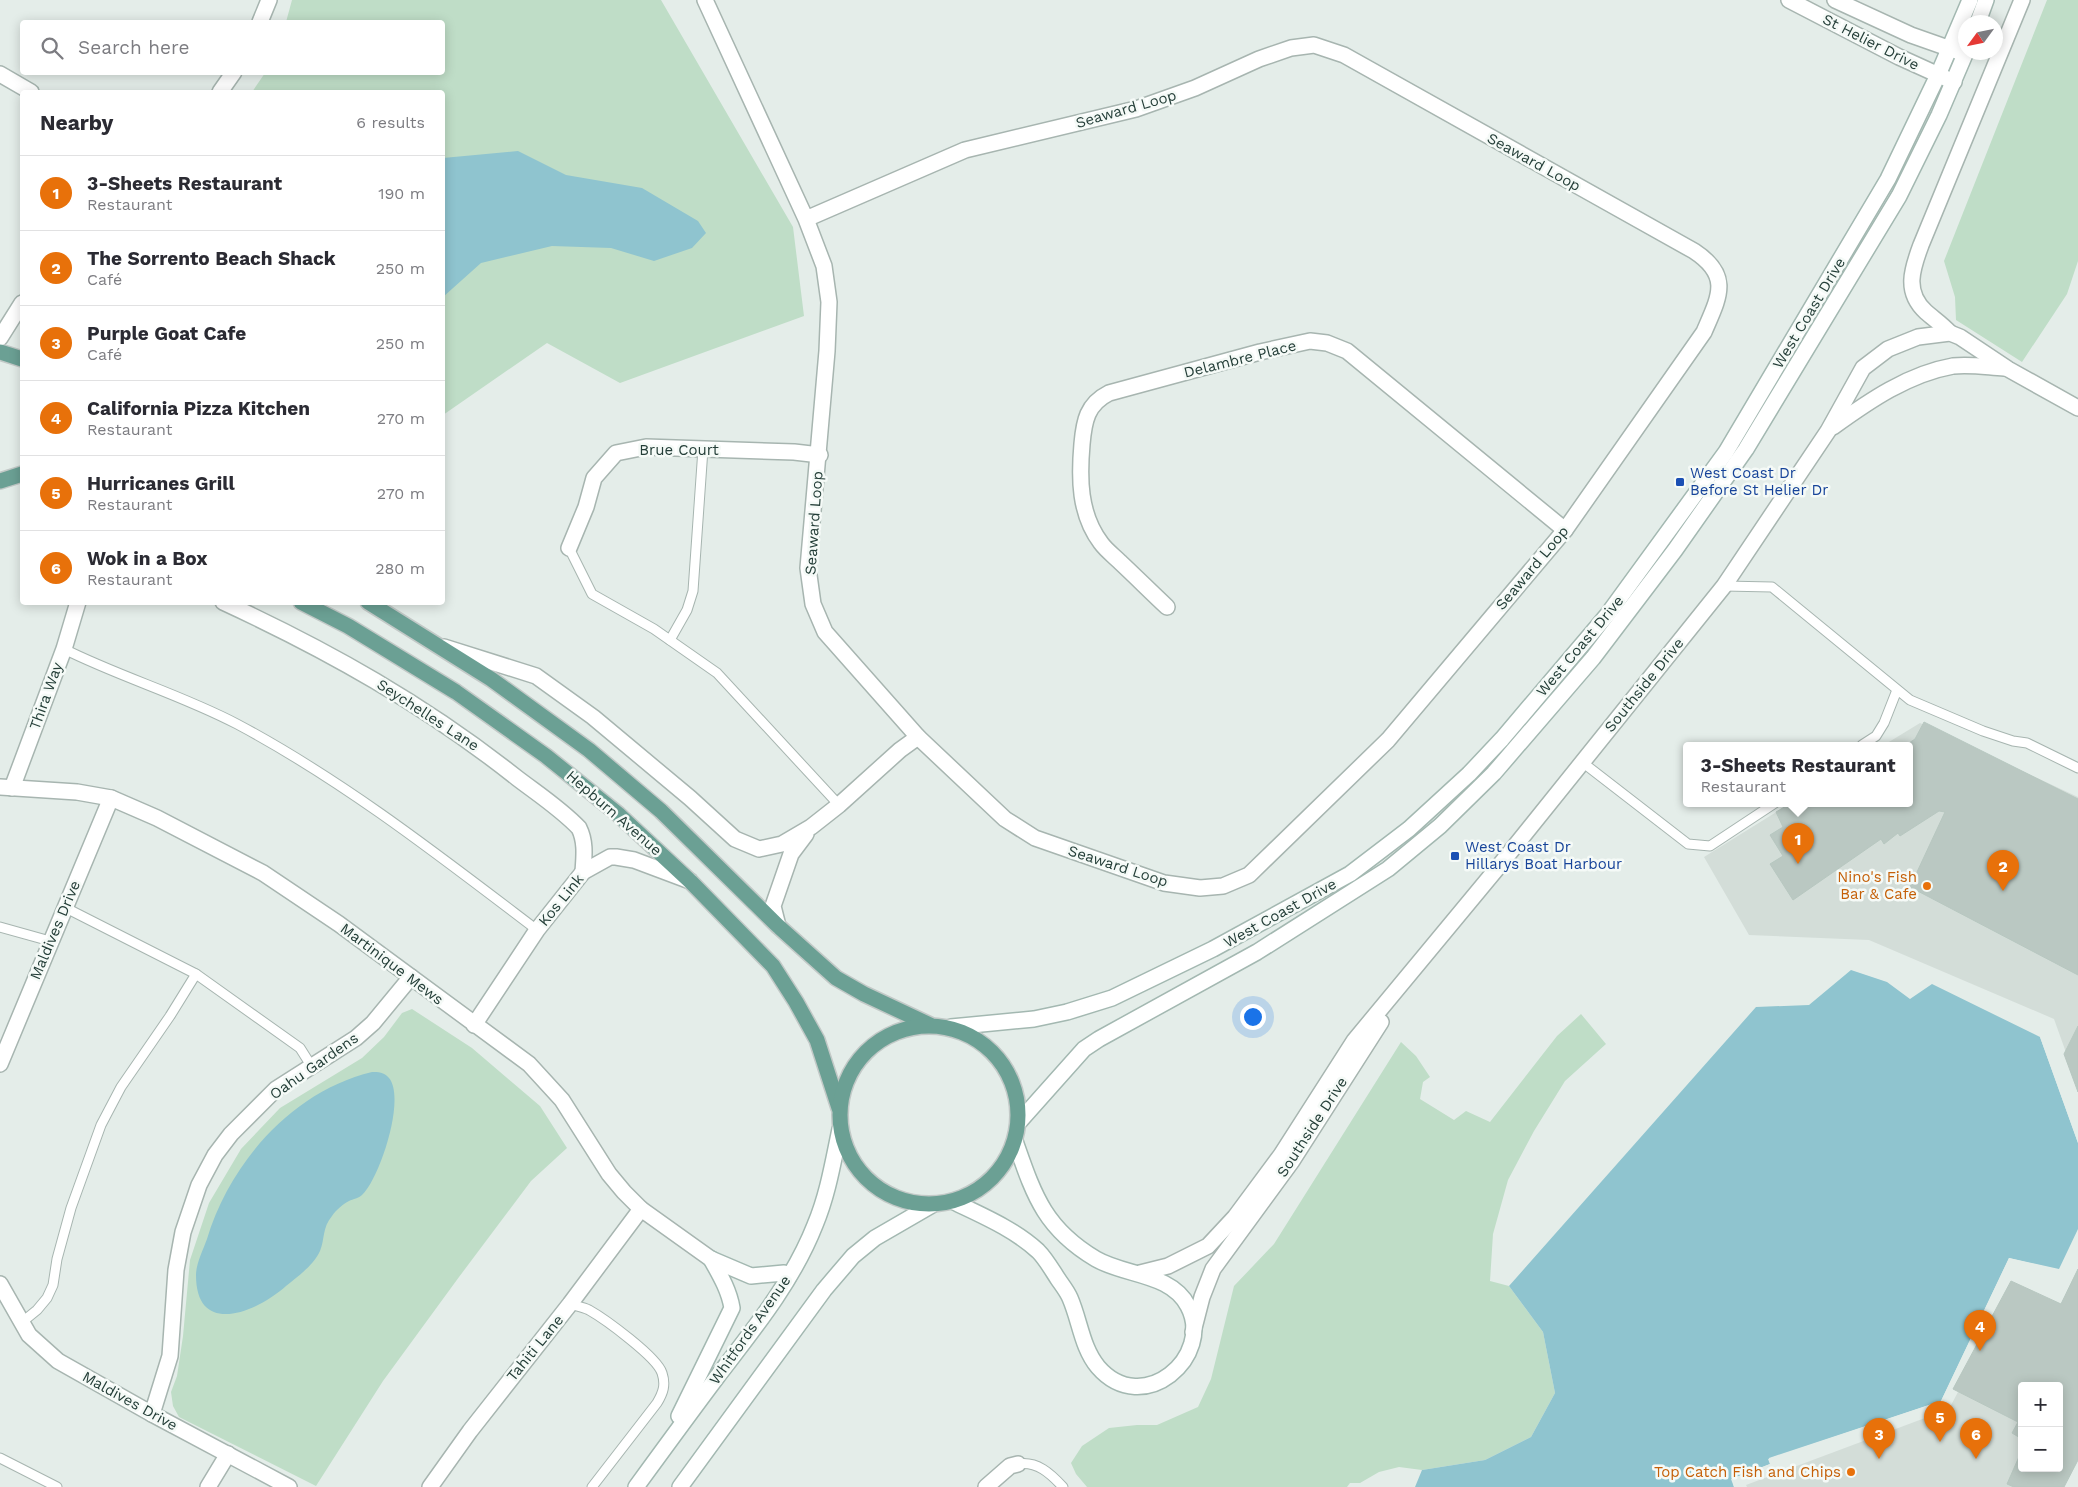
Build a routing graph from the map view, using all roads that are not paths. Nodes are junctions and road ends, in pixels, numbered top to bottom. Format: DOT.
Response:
graph roads {
  1 [pos="269,0"];
  2 [pos="705,0"];
  3 [pos="1790,0"];
  4 [pos="1835,0"];
  5 [pos="1970,0"];
  6 [pos="1986,0"];
  7 [pos="2022,0"];
  8 [pos="1981,15"];
  9 [pos="261,20"];
  10 [pos="1949,49"];
  11 [pos="1958,51"];
  12 [pos="1962,60"];
  13 [pos="0,74"];
  14 [pos="232,75"];
  15 [pos="1938,75"];
  16 [pos="1954,82"];
  17 [pos="28,90"];
  18 [pos="221,90"];
  19 [pos="806,219"];
  20 [pos="20,306"];
  21 [pos="1950,334"];
  22 [pos="0,338"];
  23 [pos="0,352"];
  24 [pos="20,358"];
  25 [pos="2008,369"];
  26 [pos="2078,408"];
  27 [pos="1828,431"];
  28 [pos="703,449"];
  29 [pos="820,456"];
  30 [pos="1565,530"];
  31 [pos="569,548"];
  32 [pos="1724,586"];
  33 [pos="77,605"];
  34 [pos="230,605"];
  35 [pos="307,605"];
  36 [pos="373,605"];
  37 [pos="1167,607"];
  38 [pos="670,640"];
  39 [pos="438,645"];
  40 [pos="64,649"];
  41 [pos="1897,690"];
  42 [pos="918,737"];
  43 [pos="1867,742"];
  44 [pos="1582,762"];
  45 [pos="2078,768"];
  46 [pos="6,788"];
  47 [pos="111,798"];
  48 [pos="839,805"];
  49 [pos="1769,807"];
  50 [pos="811,827"];
  51 [pos="583,872"];
  52 [pos="691,882"];
  53 [pos="64,907"];
  54 [pos="778,926"];
  55 [pos="0,927"];
  56 [pos="537,930"];
  57 [pos="1448,930"];
  58 [pos="50,941"];
  59 [pos="196,974"];
  60 [pos="411,977"];
  61 [pos="930,1024"];
  62 [pos="474,1025"];
  63 [pos="951,1027"];
  64 [pos="0,1064"];
  65 [pos="312,1067"];
  66 [pos="839,1108"];
  67 [pos="1019,1122"];
  68 [pos="840,1130"];
  69 [pos="1016,1141"];
  70 [pos="954,1202"];
  71 [pos="932,1205"];
  72 [pos="641,1209"];
  73 [pos="711,1259"];
  74 [pos="1140,1273"];
  75 [pos="789,1276"];
  76 [pos="0,1284"];
  77 [pos="570,1304"];
  78 [pos="21,1323"];
  79 [pos="1193,1332"];
  80 [pos="152,1414"];
  81 [pos="663,1448"];
  82 [pos="228,1454"];
  83 [pos="0,1458"];
  84 [pos="1018,1464"];
  85 [pos="57,1487"];
  86 [pos="208,1487"];
  87 [pos="289,1487"];
  88 [pos="430,1487"];
  89 [pos="592,1487"];
  90 [pos="636,1487"];
  91 [pos="680,1487"];
  92 [pos="986,1487"];
  93 [pos="1063,1487"];
  1 -- 9 [label="street"];
  2 -- 19 [label="street, Seaward Loop"];
  3 -- 15 [label="street, St Helier Drive"];
  4 -- 10 [label="street, St Helier Drive"];
  5 -- 10 [label="street, West Coast Drive"];
  6 -- 8 [label="street"];
  7 -- 21 [label="street"];
  10 -- 11 [label="street, St Helier Drive"];
  10 -- 15 [label="street, West Coast Drive"];
  12 -- 16 [label="street, West Coast Drive"];
  13 -- 17 [label="street"];
  14 -- 18 [label="street"];
  15 -- 16 [label="street, St Helier Drive"];
  15 -- 63 [label="street, West Coast Drive"];
  16 -- 67 [label="street, West Coast Drive"];
  19 -- 29 [label="street, Seaward Loop"];
  19 -- 30 [label="street, Seaward Loop"];
  20 -- 22 [label="street"];
  21 -- 25 [label="street, Southside Drive"];
  21 -- 27 [label="street, Southside Drive"];
  23 -- 24 [label="main road"];
  25 -- 26 [label="street, Southside Drive"];
  25 -- 27 [label="street, Southside Drive"];
  27 -- 32 [label="street, Southside Drive"];
  28 -- 29 [label="street, Brue Court"];
  28 -- 31 [label="street, Brue Court"];
  28 -- 38 [label="lane"];
  29 -- 42 [label="street, Seaward Loop"];
  30 -- 37 [label="street, Delambre Place"];
  30 -- 42 [label="street, Seaward Loop"];
  31 -- 38 [label="lane"];
  32 -- 41 [label="lane"];
  32 -- 44 [label="street, Southside Drive"];
  33 -- 40 [label="street, Thira Way"];
  34 -- 51 [label="street, Seychelles Lane"];
  35 -- 52 [label="main road, Hepburn Avenue"];
  36 -- 39 [label="main road, Hepburn Avenue"];
  38 -- 48 [label="lane"];
  39 -- 50 [label="street"];
  39 -- 54 [label="main road, Hepburn Avenue"];
  40 -- 46 [label="street, Thira Way"];
  40 -- 56 [label="lane"];
  41 -- 43 [label="lane"];
  41 -- 45 [label="lane"];
  42 -- 48 [label="street"];
  44 -- 49 [label="lane"];
  44 -- 57 [label="street, Southside Drive"];
  46 -- 47 [label="street, Martinique Mews"];
  47 -- 53 [label="street, Maldives Drive"];
  47 -- 60 [label="street, Martinique Mews"];
  48 -- 50 [label="street"];
  50 -- 54 [label="street"];
  51 -- 52 [label="street, Kos Link"];
  51 -- 56 [label="street, Kos Link"];
  52 -- 66 [label="main road, Hepburn Avenue"];
  53 -- 58 [label="street, Maldives Drive"];
  53 -- 59 [label="lane"];
  54 -- 61 [label="main road, Hepburn Avenue"];
  55 -- 58 [label="lane"];
  56 -- 62 [label="street, Kos Link"];
  57 -- 74 [label="street, Southside Drive"];
  57 -- 79 [label="street, Southside Drive"];
  58 -- 64 [label="street, Maldives Drive"];
  59 -- 65 [label="lane"];
  59 -- 78 [label="lane"];
  60 -- 62 [label="street, Martinique Mews"];
  60 -- 65 [label="street, Oahu Gardens"];
  61 -- 63 [label="main road"];
  61 -- 66 [label="main road"];
  62 -- 72 [label="street, Martinique Mews"];
  63 -- 67 [label="main road"];
  65 -- 80 [label="street, Oahu Gardens"];
  66 -- 68 [label="main road"];
  67 -- 69 [label="main road"];
  68 -- 71 [label="main road"];
  68 -- 75 [label="street, Whitfords Avenue"];
  69 -- 70 [label="main road"];
  69 -- 74 [label="street"];
  70 -- 71 [label="main road"];
  70 -- 79 [label="street"];
  71 -- 91 [label="street"];
  72 -- 73 [label="street, Martinique Mews"];
  72 -- 77 [label="street, Tahiti Lane"];
  73 -- 75 [label="street"];
  73 -- 81 [label="street"];
  74 -- 79 [label="street"];
  75 -- 81 [label="street, Whitfords Avenue"];
  76 -- 78 [label="street, Maldives Drive"];
  77 -- 88 [label="street, Tahiti Lane"];
  77 -- 89 [label="lane"];
  78 -- 80 [label="street, Maldives Drive"];
  80 -- 82 [label="street, Maldives Drive"];
  81 -- 90 [label="street, Whitfords Avenue"];
  82 -- 86 [label="street"];
  82 -- 87 [label="street, Maldives Drive"];
  83 -- 85 [label="lane"];
  84 -- 92 [label="street"];
  84 -- 93 [label="lane"];
}
